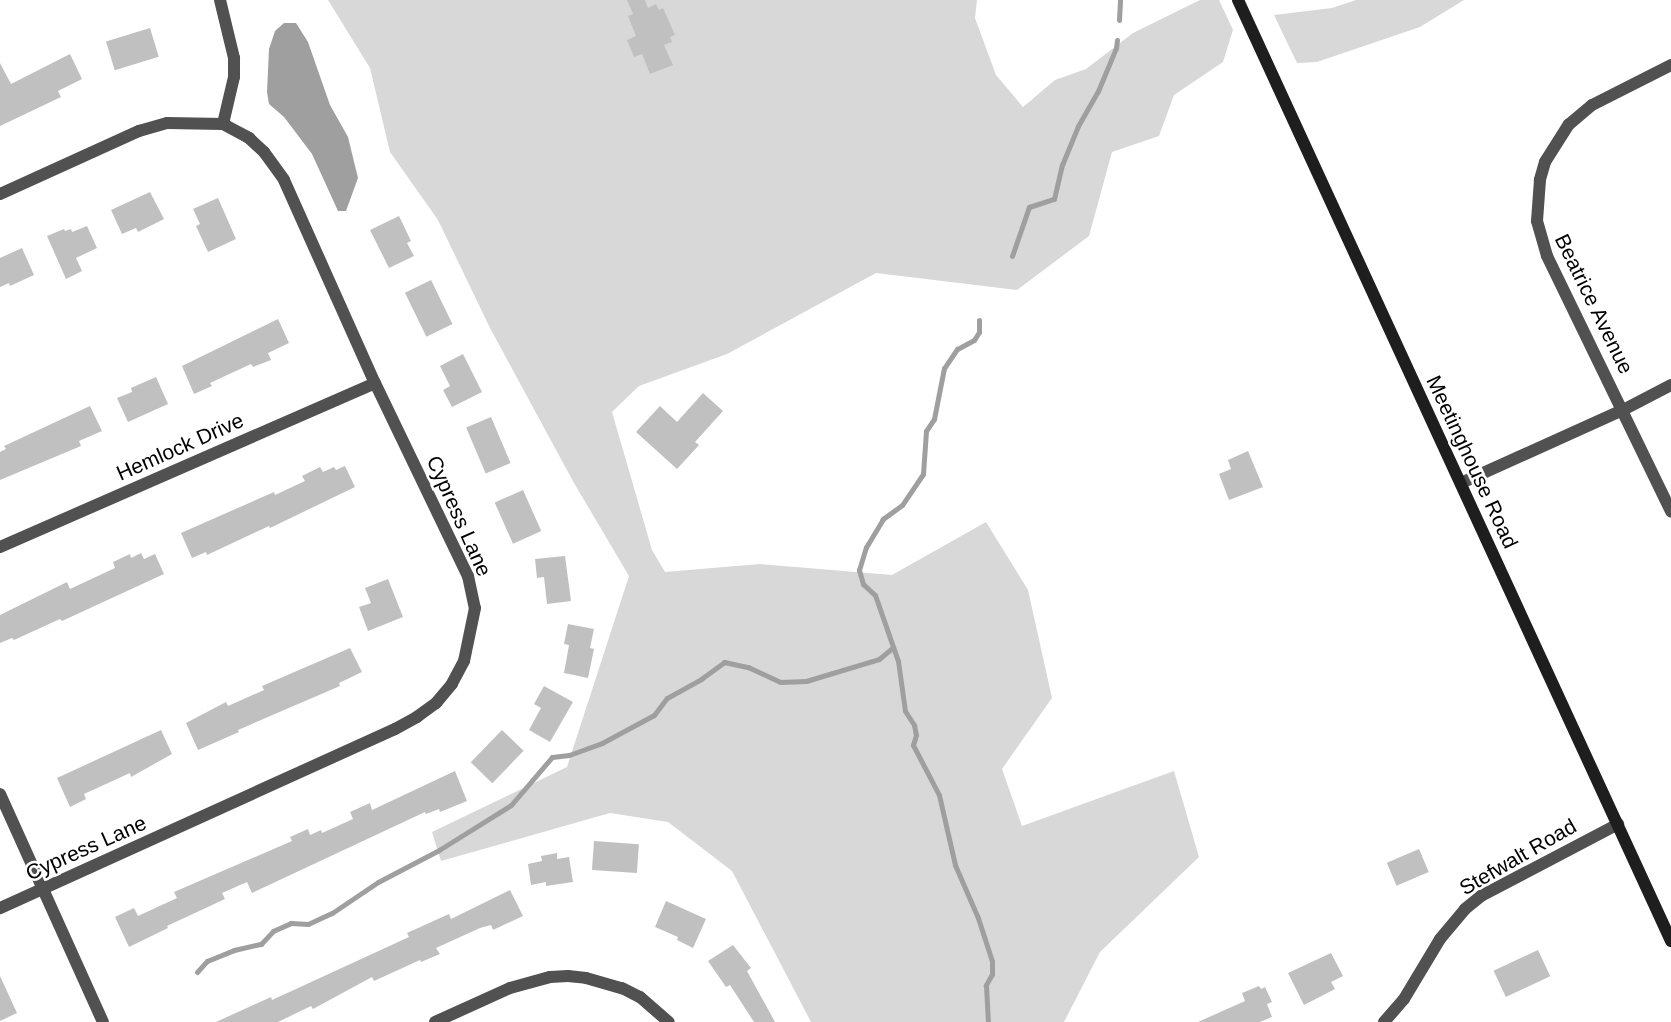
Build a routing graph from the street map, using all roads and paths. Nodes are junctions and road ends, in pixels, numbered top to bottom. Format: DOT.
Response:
graph roads {
  1 [pos="219,0"];
  2 [pos="1238,0"];
  3 [pos="1671,65"];
  4 [pos="223,124"];
  5 [pos="0,194"];
  6 [pos="375,383"];
  7 [pos="1671,385"];
  8 [pos="1623,410"];
  9 [pos="1461,483"];
  10 [pos="1671,511"];
  11 [pos="0,547"];
  12 [pos="0,794"];
  13 [pos="1618,824"];
  14 [pos="41,890"];
  15 [pos="0,908"];
  16 [pos="1671,941"];
  17 [pos="104,1022"];
  18 [pos="435,1022"];
  19 [pos="669,1022"];
  20 [pos="1384,1022"];
  1 -- 4 [label="street"];
  2 -- 9 [label="street, Meetinghouse Road"];
  3 -- 8 [label="street, Beatrice Avenue"];
  4 -- 5 [label="street"];
  4 -- 6 [label="street, Cypress Lane"];
  6 -- 11 [label="street, Hemlock Drive"];
  6 -- 14 [label="street, Cypress Lane"];
  7 -- 8 [label="street"];
  8 -- 9 [label="street"];
  8 -- 10 [label="street, Beatrice Avenue"];
  9 -- 13 [label="street, Meetinghouse Road"];
  12 -- 14 [label="street"];
  13 -- 16 [label="street, Meetinghouse Road"];
  13 -- 20 [label="street, Stefwalt Road"];
  14 -- 15 [label="street, Cypress Lane"];
  14 -- 17 [label="street"];
  18 -- 19 [label="street"];
}
